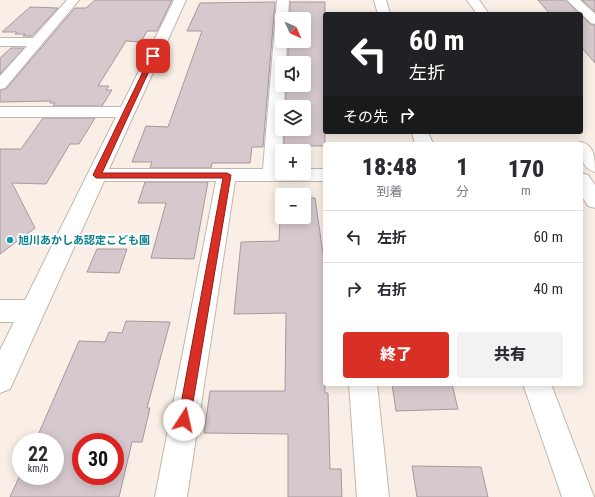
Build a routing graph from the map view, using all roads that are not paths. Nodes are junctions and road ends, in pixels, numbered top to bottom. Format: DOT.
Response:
graph roads {
  1 [pos="73,0"];
  2 [pos="180,0"];
  3 [pos="283,0"];
  4 [pos="380,0"];
  5 [pos="473,0"];
  6 [pos="573,0"];
  7 [pos="383,12"];
  8 [pos="482,12"];
  9 [pos="593,16"];
  10 [pos="0,42"];
  11 [pos="37,42"];
  12 [pos="0,85"];
  13 [pos="0,112"];
  14 [pos="126,112"];
  15 [pos="583,150"];
  16 [pos="595,166"];
  17 [pos="96,175"];
  18 [pos="227,175"];
  19 [pos="272,175"];
  20 [pos="323,175"];
  21 [pos="583,176"];
  22 [pos="595,176"];
  23 [pos="583,182"];
  24 [pos="595,201"];
  25 [pos="0,311"];
  26 [pos="32,311"];
  27 [pos="0,379"];
  28 [pos="362,386"];
  29 [pos="538,386"];
  30 [pos="171,497"];
  31 [pos="373,497"];
  32 [pos="578,497"];
  1 -- 11 [label="street"];
  2 -- 14 [label="street"];
  3 -- 19 [label="street"];
  4 -- 7 [label="street"];
  5 -- 8 [label="street"];
  6 -- 9 [label="street"];
  10 -- 11 [label="street"];
  11 -- 12 [label="street"];
  13 -- 14 [label="street"];
  14 -- 17 [label="street"];
  15 -- 16 [label="street"];
  17 -- 18 [label="street"];
  17 -- 26 [label="street"];
  18 -- 19 [label="street"];
  18 -- 30 [label="street"];
  19 -- 20 [label="street"];
  21 -- 22 [label="street"];
  23 -- 24 [label="street"];
  25 -- 26 [label="street"];
  26 -- 27 [label="street"];
  28 -- 31 [label="street"];
  29 -- 32 [label="street"];
}
